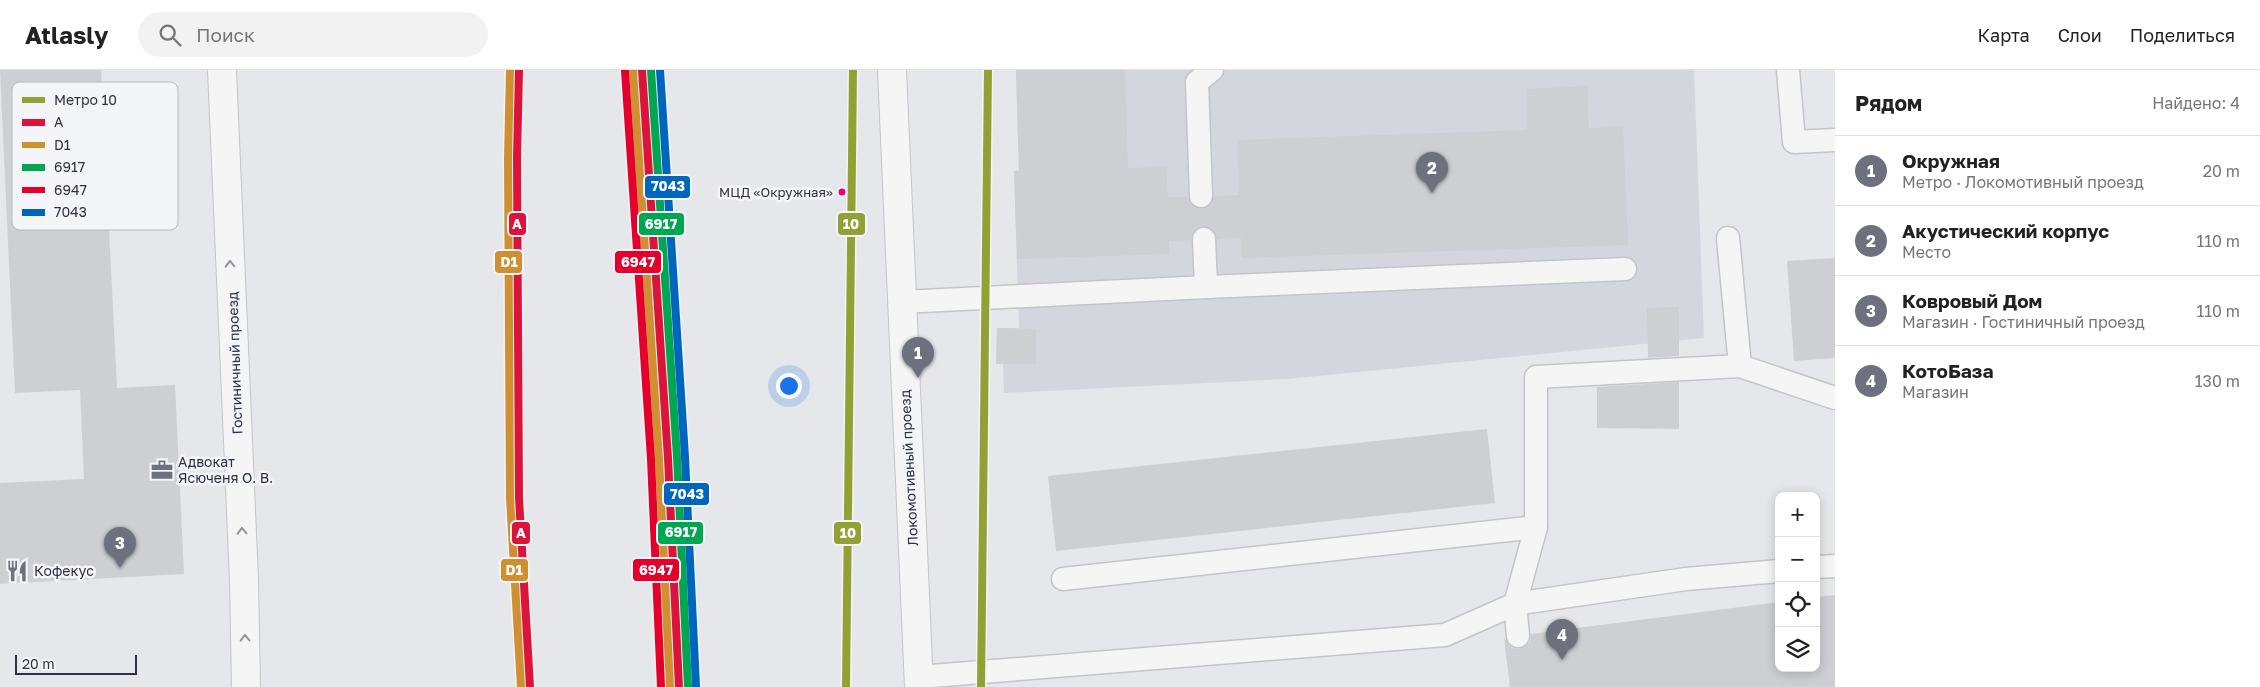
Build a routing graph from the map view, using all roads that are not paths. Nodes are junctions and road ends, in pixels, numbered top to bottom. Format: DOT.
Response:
graph roads {
  1 [pos="222,70"];
  2 [pos="892,70"];
  3 [pos="1212,70"];
  4 [pos="1788,70"];
  5 [pos="1835,140"];
  6 [pos="1201,196"];
  7 [pos="1728,238"];
  8 [pos="1204,239"];
  9 [pos="1625,270"];
  10 [pos="1206,287"];
  11 [pos="902,302"];
  12 [pos="1740,366"];
  13 [pos="1835,398"];
  14 [pos="1536,527"];
  15 [pos="1835,566"];
  16 [pos="1820,567"];
  17 [pos="1775,571"];
  18 [pos="1063,579"];
  19 [pos="1515,604"];
  20 [pos="1518,636"];
  21 [pos="919,682"];
  22 [pos="246,687"];
  22 -- 1 [label="street, Гостиничный проезд, one-way"];
  2 -- 11 [label="street, Локомотивный проезд"];
  3 -- 6 [label="lane"];
  4 -- 5 [label="lane"];
  7 -- 12 [label="lane"];
  8 -- 10 [label="lane"];
  9 -- 10 [label="lane"];
  10 -- 11 [label="lane"];
  11 -- 21 [label="street, Локомотивный проезд"];
  12 -- 13 [label="lane"];
  12 -- 14 [label="lane"];
  14 -- 18 [label="lane"];
  14 -- 19 [label="lane"];
  15 -- 16 [label="lane"];
  17 -- 19 [label="lane"];
  19 -- 20 [label="lane"];
  19 -- 21 [label="lane"];
}
